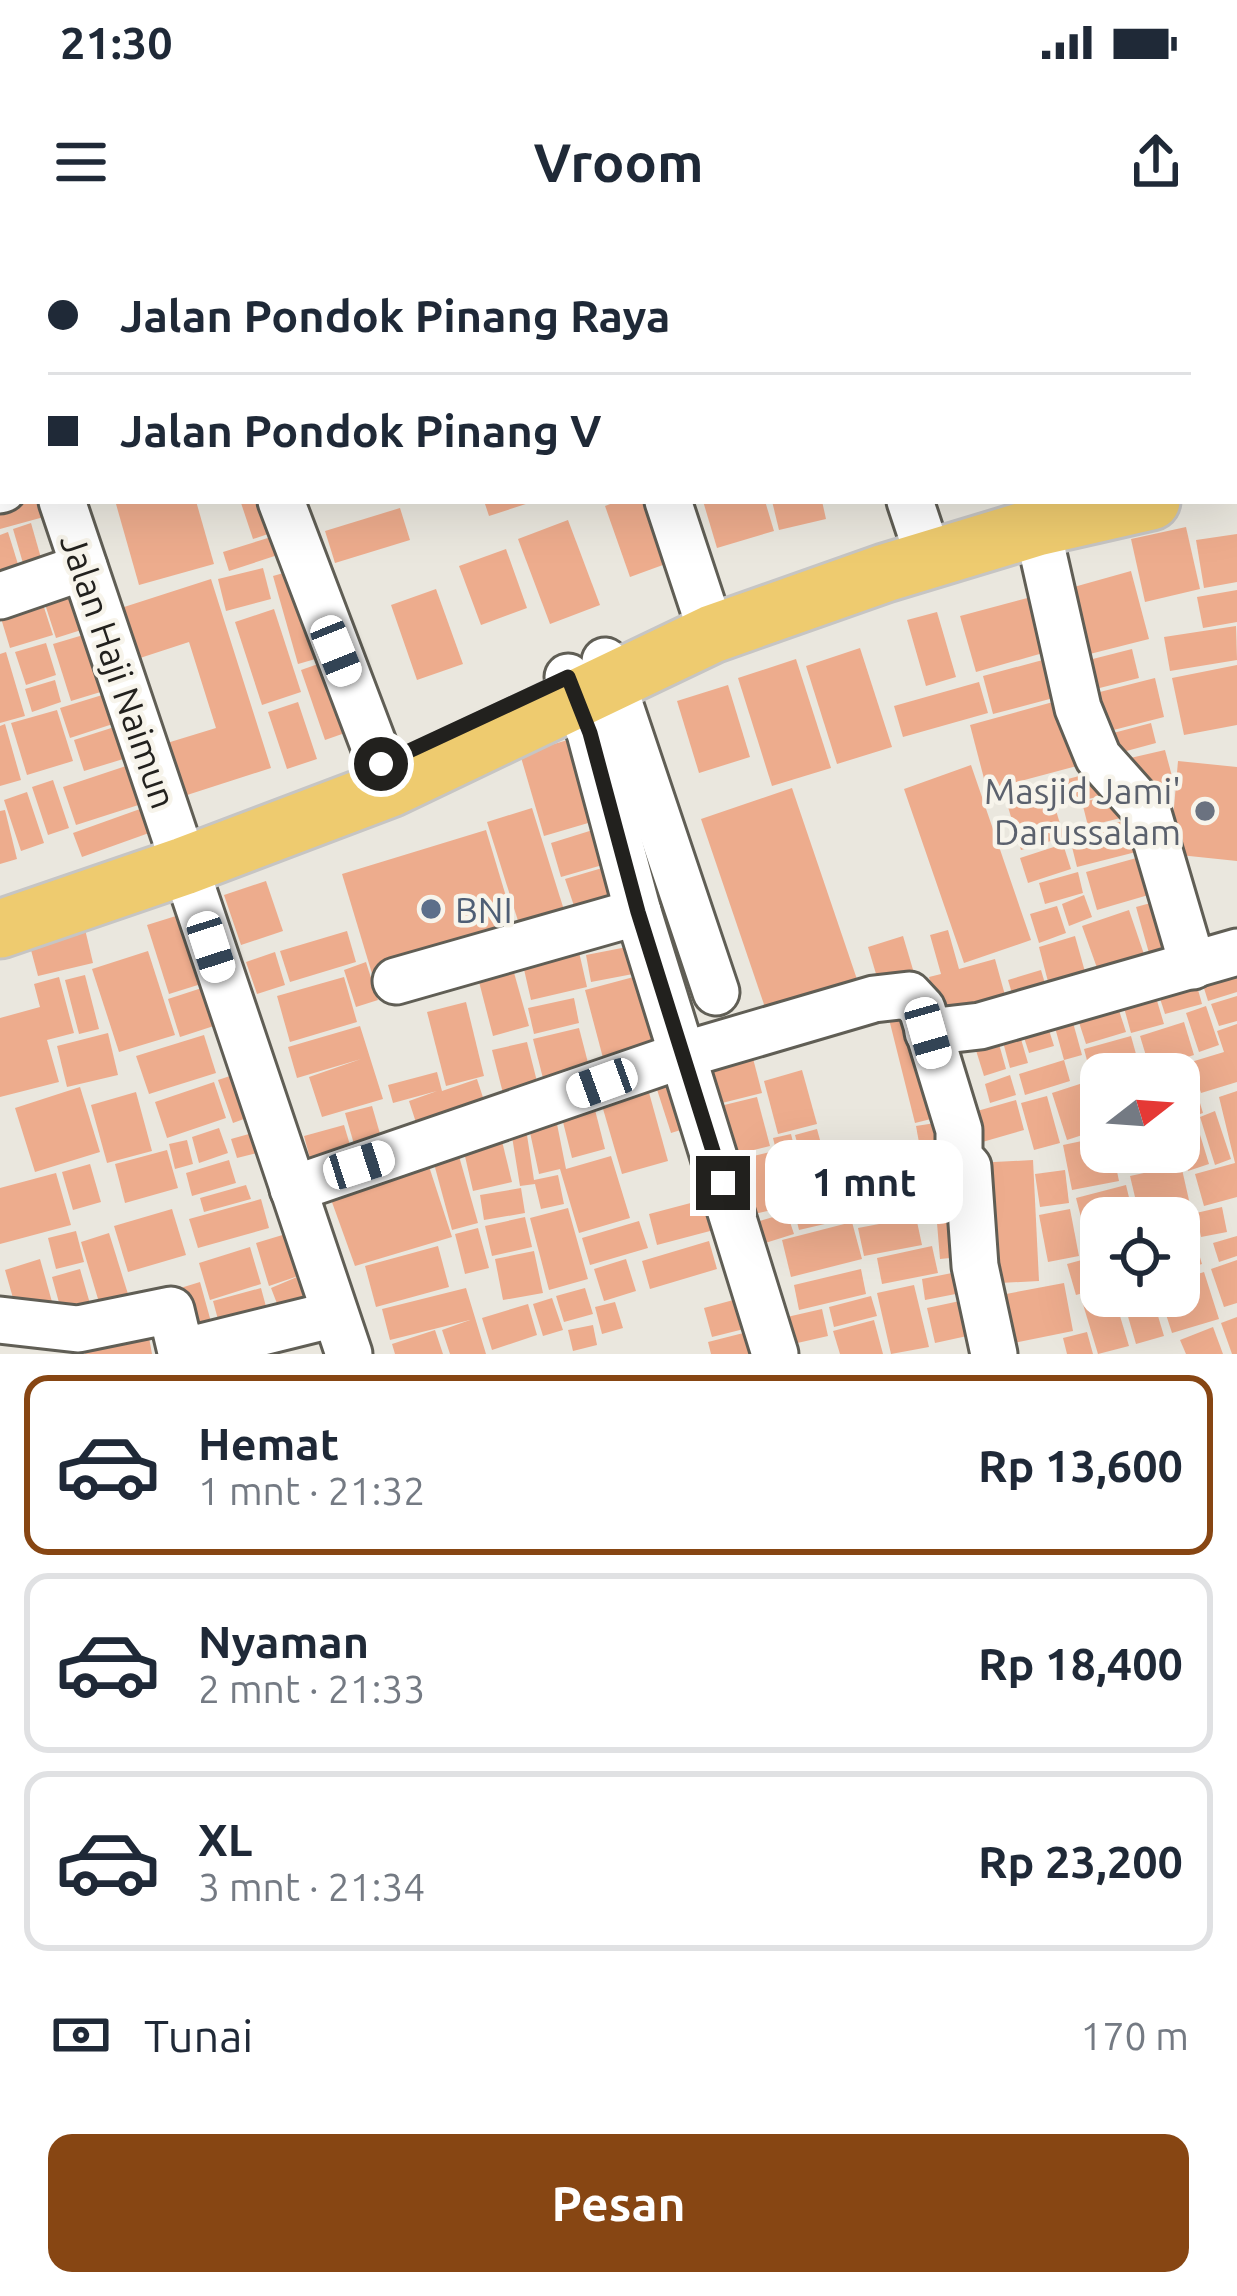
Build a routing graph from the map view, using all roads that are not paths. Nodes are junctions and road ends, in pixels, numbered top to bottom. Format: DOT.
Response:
graph roads {
  1 [pos="63,504"];
  2 [pos="282,504"];
  3 [pos="669,504"];
  4 [pos="1130,504"];
  5 [pos="1059,514"];
  6 [pos="917,522"];
  7 [pos="84,567"];
  8 [pos="0,596"];
  9 [pos="709,624"];
  10 [pos="590,680"];
  11 [pos="385,776"];
  12 [pos="180,854"];
  13 [pos="0,899"];
  14 [pos="638,912"];
  15 [pos="0,929"];
  16 [pos="1237,952"];
  17 [pos="1193,966"];
  18 [pos="396,981"];
  19 [pos="716,992"];
  20 [pos="928,1033"];
  21 [pos="683,1055"];
  22 [pos="293,1189"];
  23 [pos="0,1320"];
  24 [pos="342,1334"];
  25 [pos="776,1354"];
  26 [pos="994,1354"];
  1 -- 7 [label="street, Jalan Haji Naimun"];
  2 -- 11 [label="street"];
  3 -- 9 [label="street"];
  4 -- 5 [label="main road"];
  5 -- 6 [label="main road"];
  5 -- 9 [label="main road"];
  5 -- 17 [label="street"];
  6 -- 9 [label="main road"];
  7 -- 8 [label="street"];
  7 -- 12 [label="street, Jalan Haji Naimun"];
  9 -- 10 [label="main road"];
  10 -- 11 [label="main road"];
  10 -- 14 [label="street"];
  10 -- 19 [label="street"];
  11 -- 12 [label="main road"];
  12 -- 13 [label="main road"];
  12 -- 15 [label="main road"];
  12 -- 22 [label="street, Jalan Haji Naimun"];
  14 -- 18 [label="street"];
  14 -- 21 [label="street"];
  16 -- 17 [label="street"];
  17 -- 20 [label="street"];
  20 -- 21 [label="street"];
  20 -- 26 [label="street"];
  21 -- 22 [label="street"];
  21 -- 25 [label="street"];
  22 -- 24 [label="street, Jalan Haji Naimun"];
  23 -- 24 [label="street"];
}
